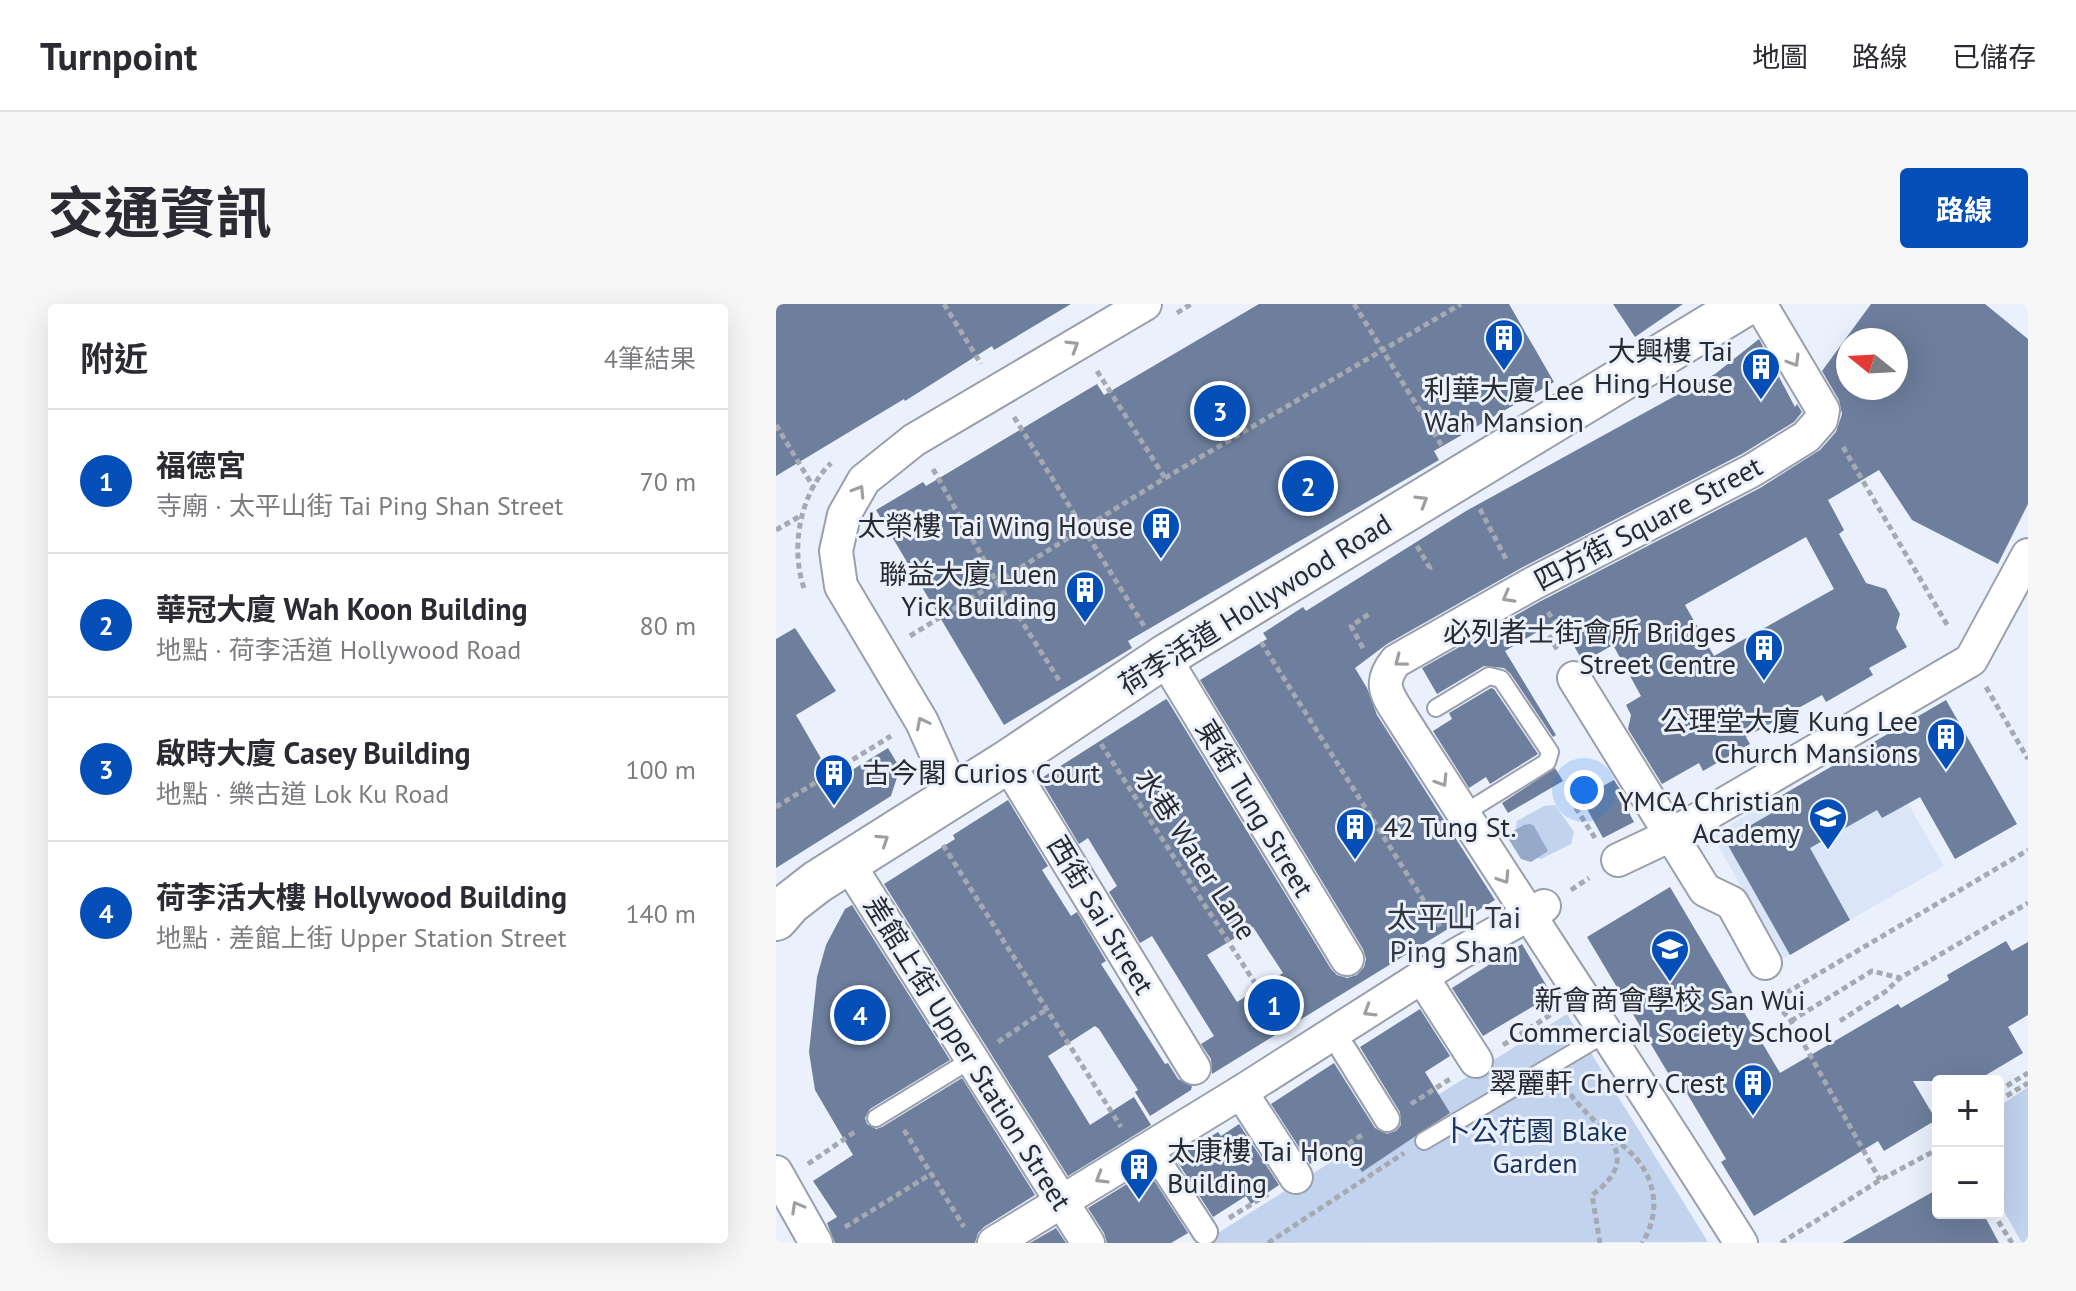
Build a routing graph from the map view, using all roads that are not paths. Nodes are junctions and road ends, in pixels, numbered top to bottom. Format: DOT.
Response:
graph roads {
  1 [pos="1746,304"];
  2 [pos="1760,304"];
  3 [pos="1156,312"];
  4 [pos="2028,555"];
  5 [pos="1157,647"];
  6 [pos="1574,678"];
  7 [pos="1436,708"];
  8 [pos="1007,762"];
  9 [pos="954,794"];
  10 [pos="1463,814"];
  11 [pos="1671,835"];
  12 [pos="1618,860"];
  13 [pos="848,863"];
  14 [pos="1537,910"];
  15 [pos="776,919"];
  16 [pos="1347,959"];
  17 [pos="1422,977"];
  18 [pos="1764,977"];
  19 [pos="1608,1032"];
  20 [pos="1344,1050"];
  21 [pos="980,1053"];
  22 [pos="1487,1055"];
  23 [pos="1194,1068"];
  24 [pos="1241,1092"];
  25 [pos="883,1114"];
  26 [pos="1387,1119"];
  27 [pos="1424,1141"];
  28 [pos="1160,1163"];
  29 [pos="787,1172"];
  30 [pos="1296,1177"];
  31 [pos="1063,1202"];
  32 [pos="1205,1232"];
  33 [pos="825,1239"];
  34 [pos="994,1243"];
  35 [pos="1088,1243"];
  36 [pos="1741,1243"];
  5 -- 1 [label="street, 荷李活道 Hollywood Road, one-way"];
  2 -- 10 [label="street, 四方街 Square Street, one-way"];
  9 -- 3 [label="street, one-way"];
  4 -- 11 [label="street"];
  5 -- 8 [label="street, 荷李活道 Hollywood Road"];
  5 -- 16 [label="street, 東街 Tung Street"];
  6 -- 11 [label="street"];
  7 -- 10 [label="lane"];
  8 -- 9 [label="street, 荷李活道 Hollywood Road"];
  8 -- 23 [label="street, 西街 Sai Street"];
  13 -- 9 [label="street, 荷李活道 Hollywood Road, one-way"];
  10 -- 14 [label="street, 四方街 Square Street, one-way"];
  11 -- 12 [label="street"];
  11 -- 18 [label="street"];
  13 -- 15 [label="street, 荷李活道 Hollywood Road"];
  13 -- 21 [label="street, 差館上街 Upper Station Street"];
  14 -- 17 [label="street"];
  14 -- 19 [label="street, 四方街 Square Street"];
  17 -- 22 [label="street"];
  17 -- 24 [label="street, one-way"];
  19 -- 27 [label="lane"];
  19 -- 36 [label="street, 四方街 Square Street"];
  20 -- 26 [label="street"];
  21 -- 25 [label="lane"];
  21 -- 31 [label="street, 差館上街 Upper Station Street"];
  24 -- 30 [label="street"];
  24 -- 31 [label="street, one-way"];
  28 -- 32 [label="street"];
  33 -- 29 [label="street, one-way"];
  31 -- 34 [label="street"];
  31 -- 35 [label="street, 差館上街 Upper Station Street"];
}
